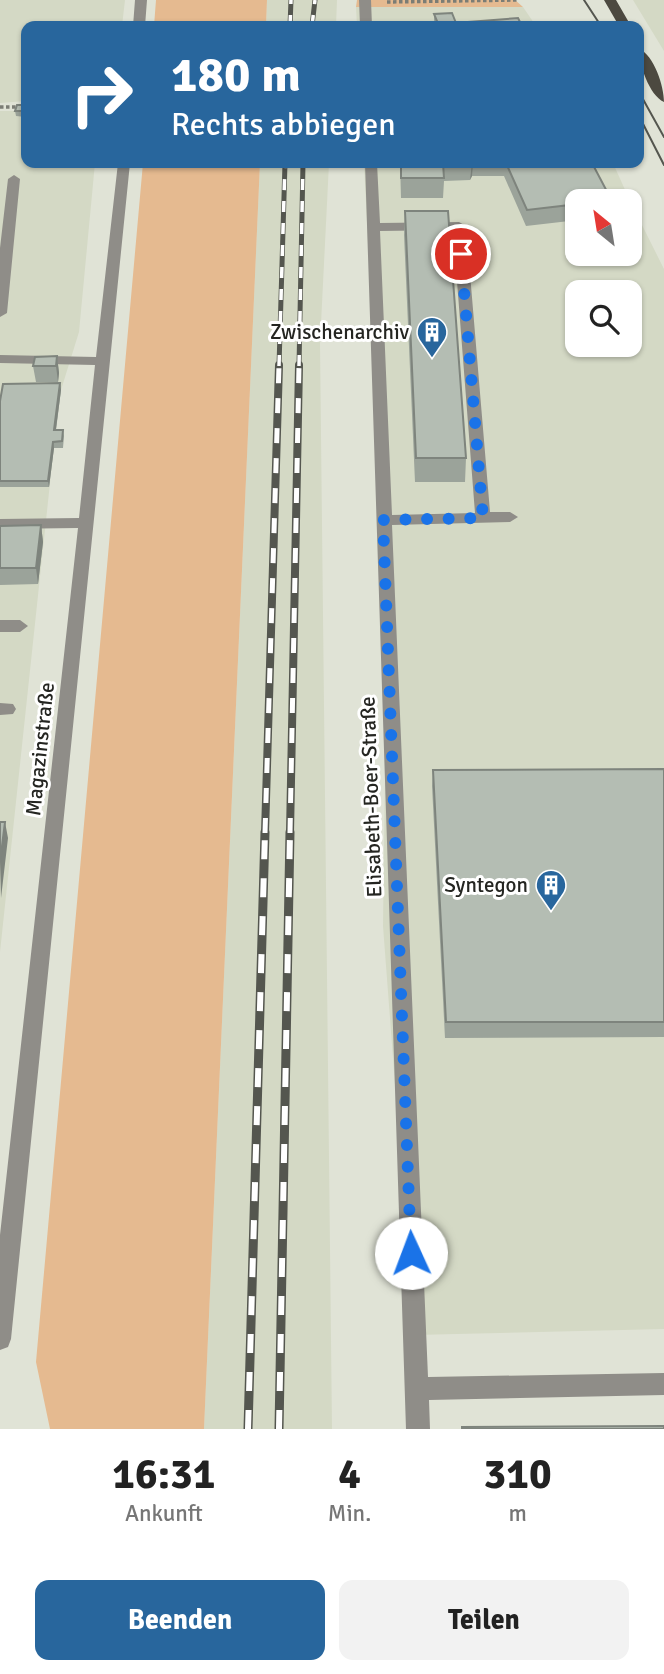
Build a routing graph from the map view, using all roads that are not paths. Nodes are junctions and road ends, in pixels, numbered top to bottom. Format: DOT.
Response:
graph roads {
  1 [pos="141,0"];
  2 [pos="610,0"];
  3 [pos="365,1"];
  4 [pos="139,21"];
  5 [pos="366,21"];
  6 [pos="622,21"];
  7 [pos="644,61"];
  8 [pos="664,98"];
  9 [pos="123,168"];
  10 [pos="371,168"];
  11 [pos="14,178"];
  12 [pos="373,227"];
  13 [pos="0,313"];
  14 [pos="0,359"];
  15 [pos="103,361"];
  16 [pos="510,517"];
  17 [pos="483,518"];
  18 [pos="383,520"];
  19 [pos="86,523"];
  20 [pos="0,524"];
  21 [pos="0,626"];
  22 [pos="20,626"];
  23 [pos="0,1339"];
  24 [pos="664,1384"];
  25 [pos="416,1389"];
  26 [pos="418,1429"];
  1 -- 4 [label="street"];
  2 -- 6 [label="main road"];
  3 -- 5 [label="street"];
  7 -- 8 [label="main road"];
  9 -- 15 [label="street, Magazinstraße"];
  10 -- 12 [label="street, Elisabeth-Boer-Straße"];
  11 -- 13 [label="street"];
  12 -- 17 [label="street"];
  12 -- 18 [label="street, Elisabeth-Boer-Straße"];
  14 -- 15 [label="street"];
  15 -- 19 [label="street, Magazinstraße"];
  16 -- 17 [label="street"];
  17 -- 18 [label="street"];
  18 -- 25 [label="street, Elisabeth-Boer-Straße"];
  19 -- 20 [label="street"];
  19 -- 23 [label="street, Magazinstraße"];
  21 -- 22 [label="street"];
  24 -- 25 [label="street"];
  25 -- 26 [label="street, Elisabeth-Boer-Straße"];
}
